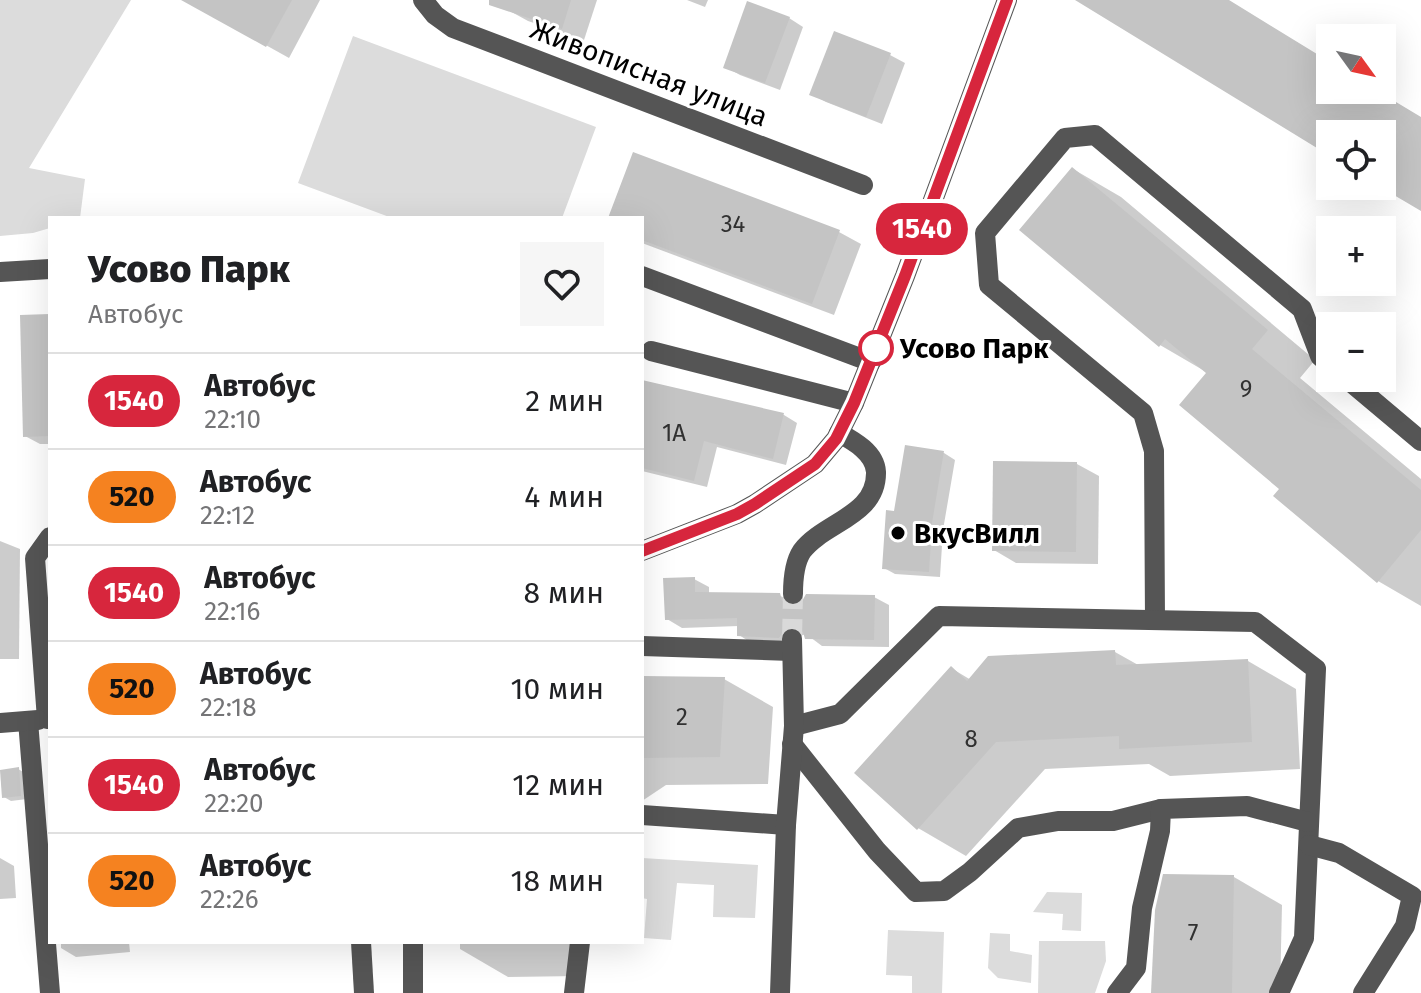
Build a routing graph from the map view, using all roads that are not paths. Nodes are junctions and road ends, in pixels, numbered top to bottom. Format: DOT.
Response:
graph roads {
  1 [pos="423,0"];
  2 [pos="1007,0"];
  3 [pos="863,185"];
  4 [pos="48,269"];
  5 [pos="0,272"];
  6 [pos="644,277"];
  7 [pos="1316,346"];
  8 [pos="651,351"];
  9 [pos="871,362"];
  10 [pos="1363,392"];
  11 [pos="854,403"];
  12 [pos="839,433"];
  13 [pos="1421,441"];
  14 [pos="48,540"];
  15 [pos="644,550"];
  16 [pos="793,594"];
  17 [pos="1155,620"];
  18 [pos="644,646"];
  19 [pos="42,720"];
  20 [pos="0,723"];
  21 [pos="793,735"];
  22 [pos="1161,809"];
  23 [pos="644,815"];
  24 [pos="1308,822"];
  25 [pos="786,825"];
  26 [pos="1309,845"];
  27 [pos="48,925"];
  28 [pos="49,944"];
  29 [pos="361,944"];
  30 [pos="413,944"];
  31 [pos="580,944"];
  32 [pos="50,993"];
  33 [pos="364,993"];
  34 [pos="413,993"];
  35 [pos="574,993"];
  36 [pos="780,993"];
  37 [pos="1117,993"];
  38 [pos="1279,993"];
  39 [pos="1363,993"];
  1 -- 3 [label="street, Живописная улица"];
  2 -- 9 [label="street"];
  4 -- 5 [label="street"];
  6 -- 9 [label="street"];
  7 -- 17 [label="street"];
  8 -- 11 [label="street"];
  9 -- 11 [label="street"];
  10 -- 13 [label="street"];
  11 -- 12 [label="street"];
  12 -- 15 [label="street"];
  12 -- 16 [label="street"];
  14 -- 19 [label="street"];
  17 -- 21 [label="street"];
  17 -- 24 [label="street"];
  18 -- 21 [label="street"];
  19 -- 20 [label="street"];
  19 -- 27 [label="street"];
  21 -- 22 [label="street"];
  21 -- 25 [label="street"];
  22 -- 24 [label="street"];
  22 -- 37 [label="street"];
  23 -- 25 [label="street"];
  24 -- 26 [label="street"];
  25 -- 36 [label="street"];
  26 -- 38 [label="street"];
  26 -- 39 [label="street"];
  28 -- 32 [label="street"];
  29 -- 33 [label="street"];
  30 -- 34 [label="street"];
  31 -- 35 [label="street"];
}
